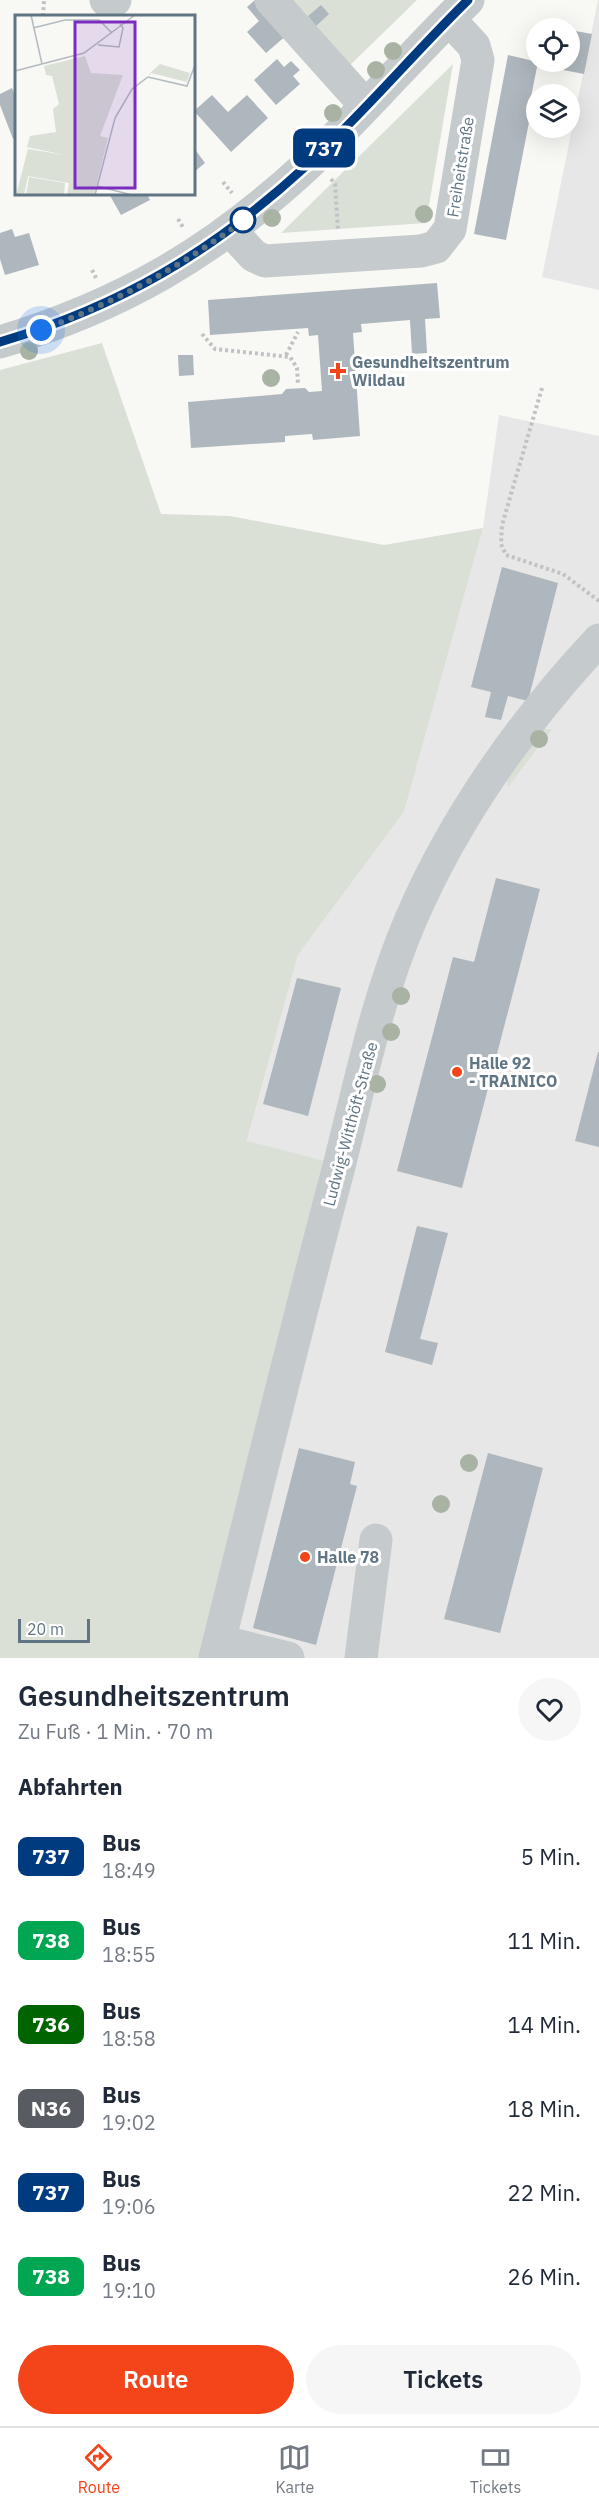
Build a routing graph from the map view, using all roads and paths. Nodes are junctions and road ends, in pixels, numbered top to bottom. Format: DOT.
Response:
graph roads {
  1 [pos="44,0"];
  2 [pos="106,0"];
  3 [pos="115,0"];
  4 [pos="271,0"];
  5 [pos="458,9"];
  6 [pos="43,15"];
  7 [pos="365,105"];
  8 [pos="324,172"];
  9 [pos="223,182"];
  10 [pos="234,196"];
  11 [pos="178,219"];
  12 [pos="183,226"];
  13 [pos="230,230"];
  14 [pos="339,256"];
  15 [pos="298,332"];
  16 [pos="202,334"];
  17 [pos="0,342"];
  18 [pos="286,356"];
  19 [pos="298,384"];
  20 [pos="542,388"];
  21 [pos="599,601"];
  22 [pos="599,640"];
  23 [pos="376,1540"];
  24 [pos="217,1649"];
  25 [pos="288,1658"];
  26 [pos="362,1658"];
  1 -- 6 [label="path"];
  2 -- 3 [label="street"];
  4 -- 7 [label="street"];
  5 -- 7 [label="street, Freiheitstraße"];
  5 -- 14 [label="street, Freiheitstraße"];
  7 -- 13 [label="street, Freiheitstraße"];
  8 -- 14 [label="path"];
  9 -- 10 [label="path"];
  11 -- 12 [label="path"];
  13 -- 14 [label="street, Freiheitstraße"];
  13 -- 17 [label="street, Freiheitstraße"];
  15 -- 18 [label="path"];
  16 -- 18 [label="path"];
  18 -- 19 [label="path"];
  20 -- 21 [label="path"];
  22 -- 24 [label="street, Ludwig-Witthöft-Straße"];
  23 -- 26 [label="street"];
  24 -- 25 [label="street"];
}
